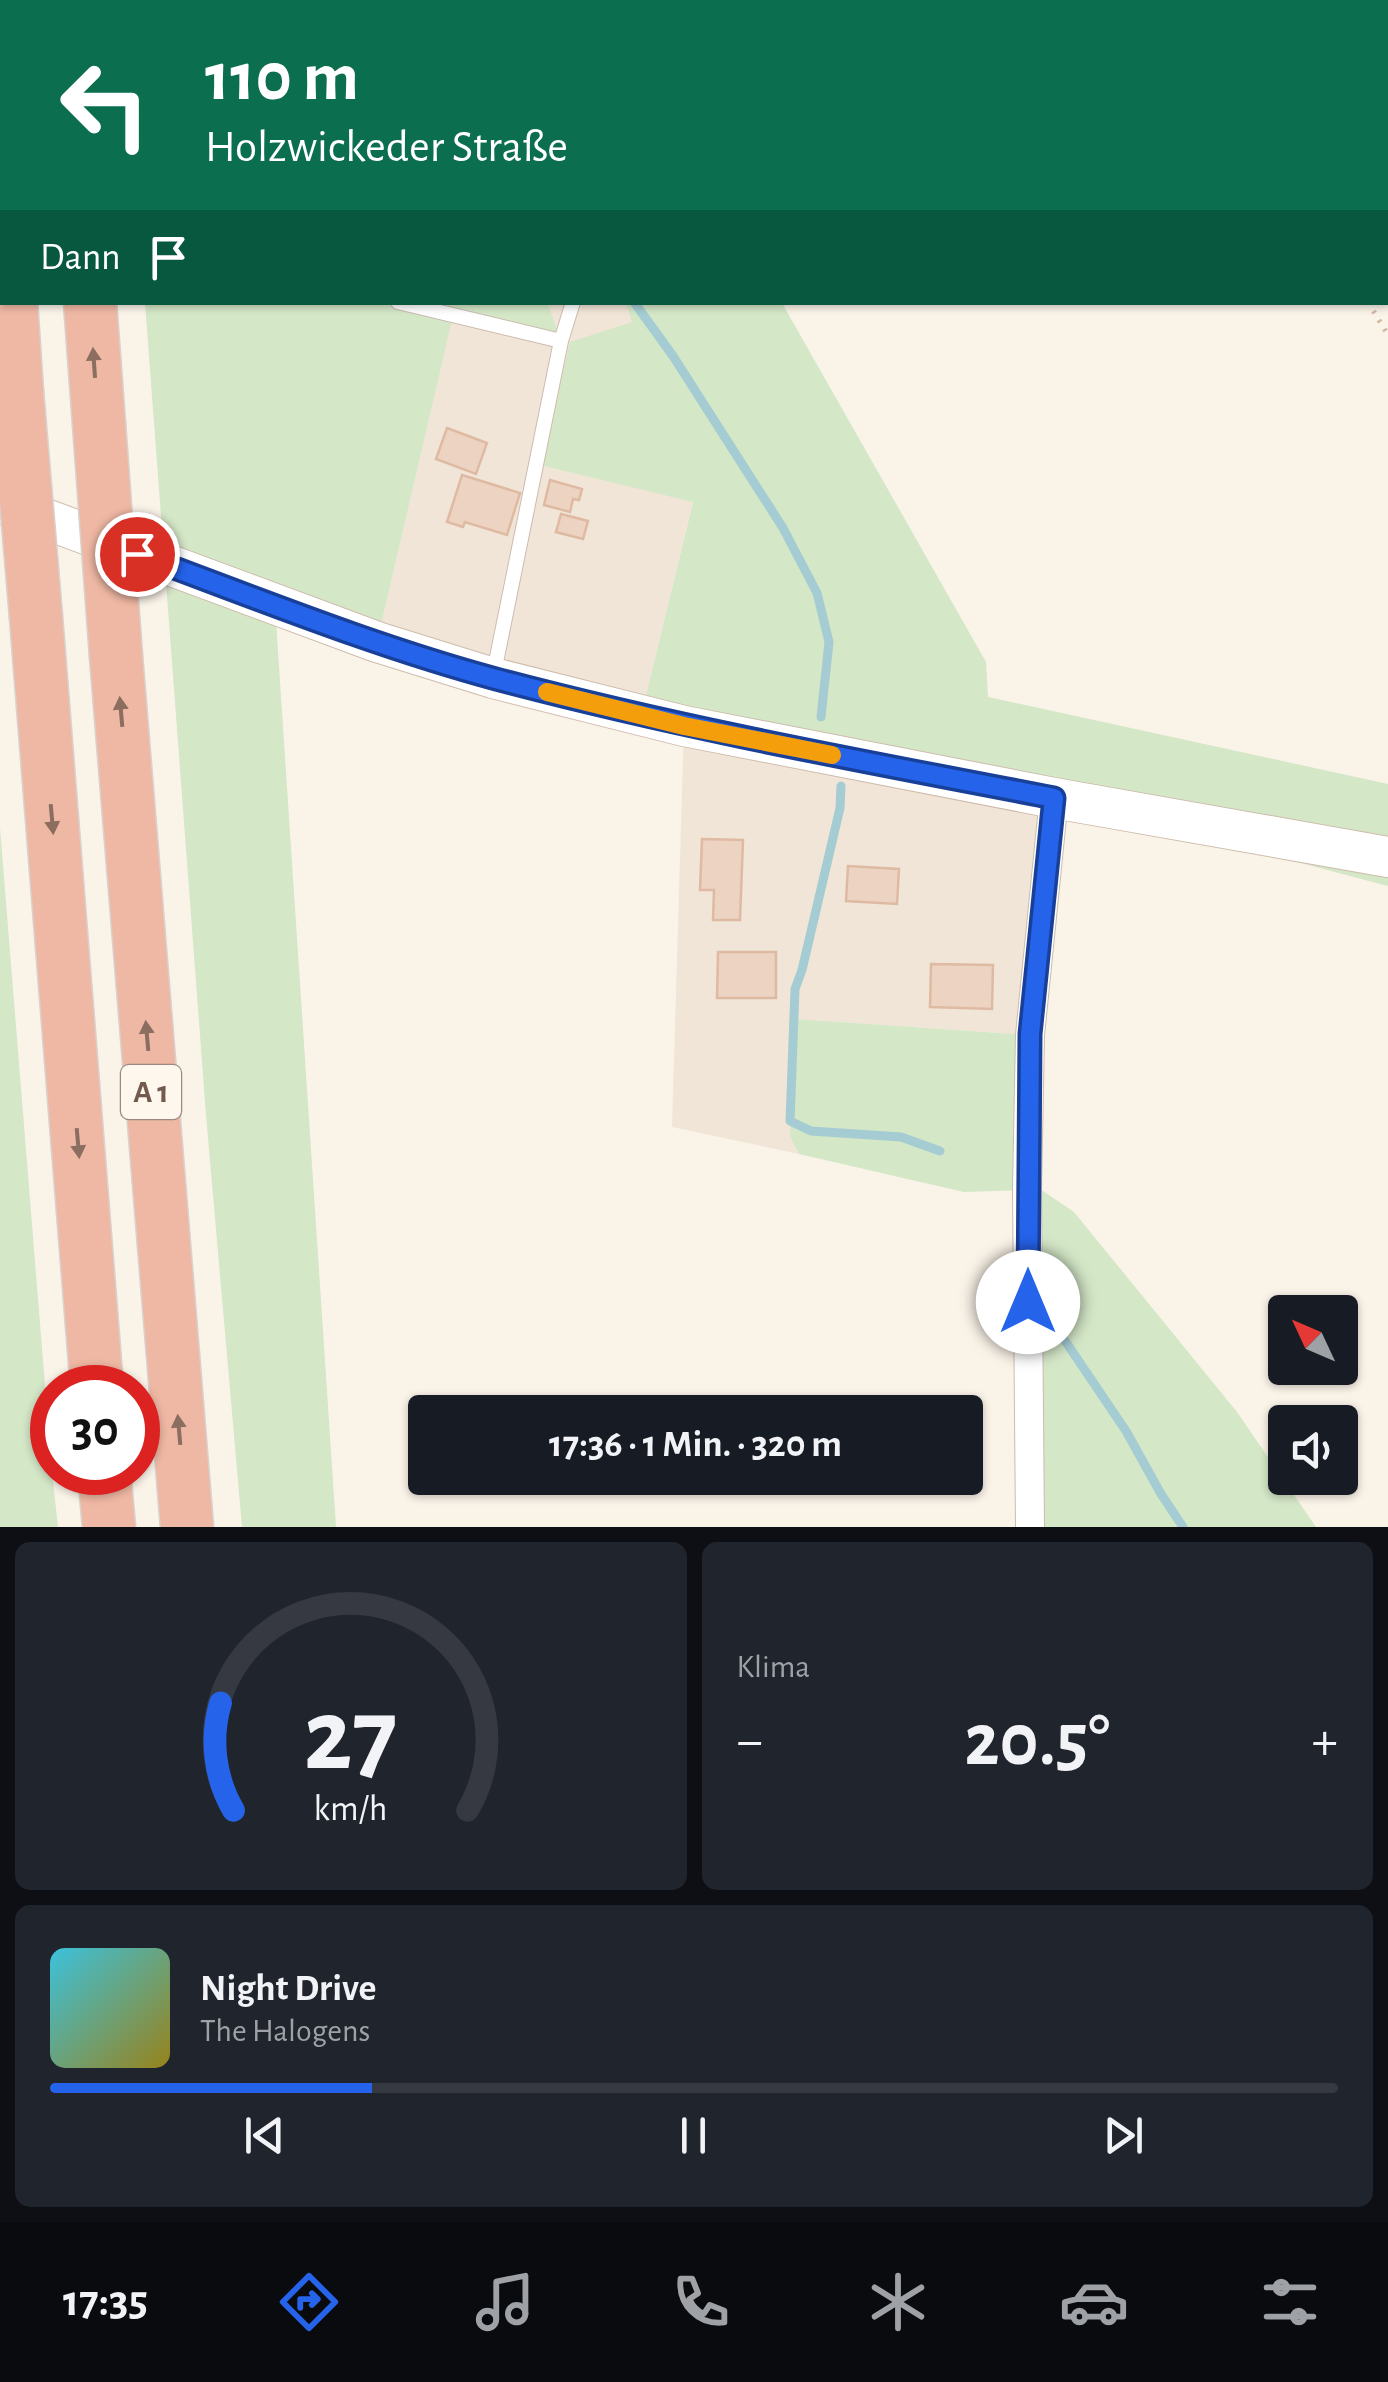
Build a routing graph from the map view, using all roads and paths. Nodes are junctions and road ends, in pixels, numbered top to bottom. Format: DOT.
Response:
graph roads {
  1 [pos="11,305"];
  2 [pos="90,305"];
  3 [pos="410,305"];
  4 [pos="572,305"];
  5 [pos="1370,305"];
  6 [pos="1388,335"];
  7 [pos="561,342"];
  8 [pos="0,502"];
  9 [pos="493,678"];
  10 [pos="1054,798"];
  11 [pos="1388,857"];
  12 [pos="96,1365"];
  13 [pos="106,1495"];
  14 [pos="108,1527"];
  15 [pos="187,1527"];
  16 [pos="1030,1527"];
  1 -- 12 [label="highway, A 1, one-way, bridge"];
  15 -- 2 [label="highway, A 1, one-way, bridge"];
  3 -- 7 [label="lane"];
  4 -- 7 [label="lane"];
  5 -- 6 [label="path"];
  7 -- 9 [label="lane"];
  8 -- 9 [label="street"];
  9 -- 10 [label="street"];
  10 -- 11 [label="street"];
  10 -- 16 [label="street"];
  13 -- 14 [label="highway"];
}
